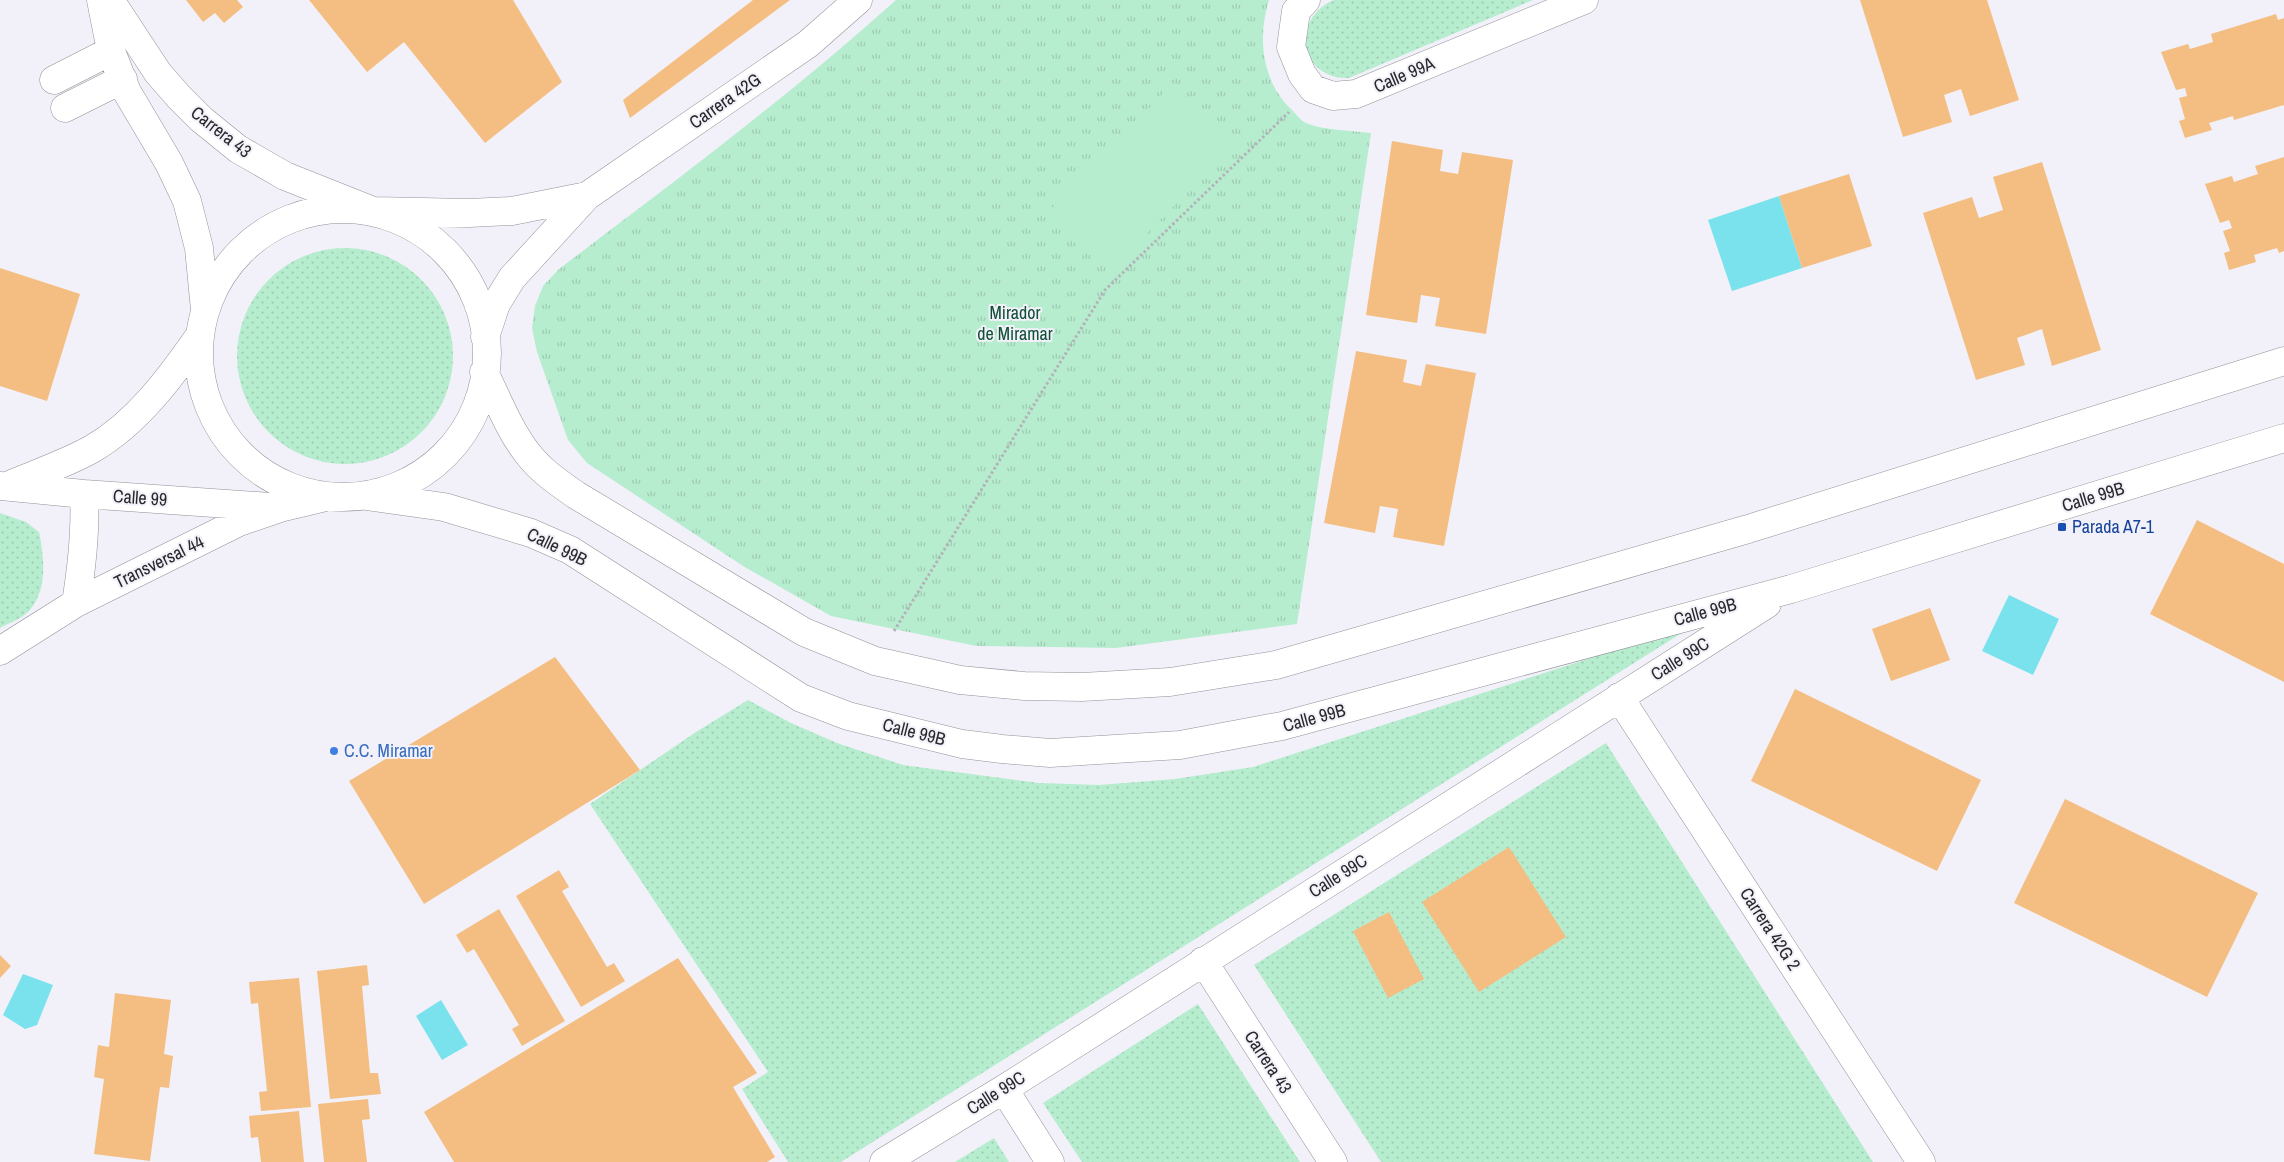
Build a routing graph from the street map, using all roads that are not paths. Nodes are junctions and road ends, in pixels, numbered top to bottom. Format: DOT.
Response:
graph roads {
  1 [pos="102,0"];
  2 [pos="110,0"];
  3 [pos="858,0"];
  4 [pos="1306,0"];
  5 [pos="1584,0"];
  6 [pos="111,51"];
  7 [pos="123,79"];
  8 [pos="54,80"];
  9 [pos="65,108"];
  10 [pos="587,196"];
  11 [pos="373,211"];
  12 [pos="203,325"];
  13 [pos="485,337"];
  14 [pos="2284,361"];
  15 [pos="484,372"];
  16 [pos="2284,438"];
  17 [pos="1,488"];
  18 [pos="84,494"];
  19 [pos="366,496"];
  20 [pos="328,497"];
  21 [pos="280,508"];
  22 [pos="1792,588"];
  23 [pos="76,603"];
  24 [pos="0,651"];
  25 [pos="1619,697"];
  26 [pos="1203,961"];
  27 [pos="1004,1089"];
  28 [pos="884,1162"];
  29 [pos="1050,1162"];
  30 [pos="1333,1162"];
  31 [pos="1921,1162"];
  1 -- 6 [label="street"];
  2 -- 11 [label="street, Carrera 43"];
  3 -- 10 [label="street, Carrera 42G"];
  4 -- 5 [label="street, Calle 99A"];
  6 -- 7 [label="street"];
  6 -- 8 [label="street"];
  7 -- 9 [label="street"];
  7 -- 12 [label="street"];
  10 -- 11 [label="street, Carrera 42G"];
  10 -- 13 [label="street, Carrera 42G"];
  11 -- 12 [label="street, Carrera 42G"];
  11 -- 13 [label="street, Carrera 43"];
  12 -- 17 [label="street"];
  12 -- 20 [label="street"];
  13 -- 15 [label="street"];
  14 -- 15 [label="street"];
  15 -- 19 [label="street"];
  16 -- 22 [label="street, Calle 99B"];
  17 -- 18 [label="street, Calle 99"];
  18 -- 21 [label="street, Calle 99"];
  18 -- 23 [label="street"];
  19 -- 20 [label="street"];
  19 -- 22 [label="street, Calle 99B"];
  20 -- 21 [label="street, Transversal 44"];
  21 -- 23 [label="street, Transversal 44"];
  22 -- 25 [label="street, Calle 99C"];
  23 -- 24 [label="street, Transversal 44"];
  25 -- 26 [label="street, Calle 99C"];
  25 -- 31 [label="street, Carrera 42G 2"];
  26 -- 27 [label="street, Calle 99C"];
  26 -- 30 [label="street, Carrera 43"];
  27 -- 28 [label="street, Calle 99C"];
  27 -- 29 [label="street"];
}
